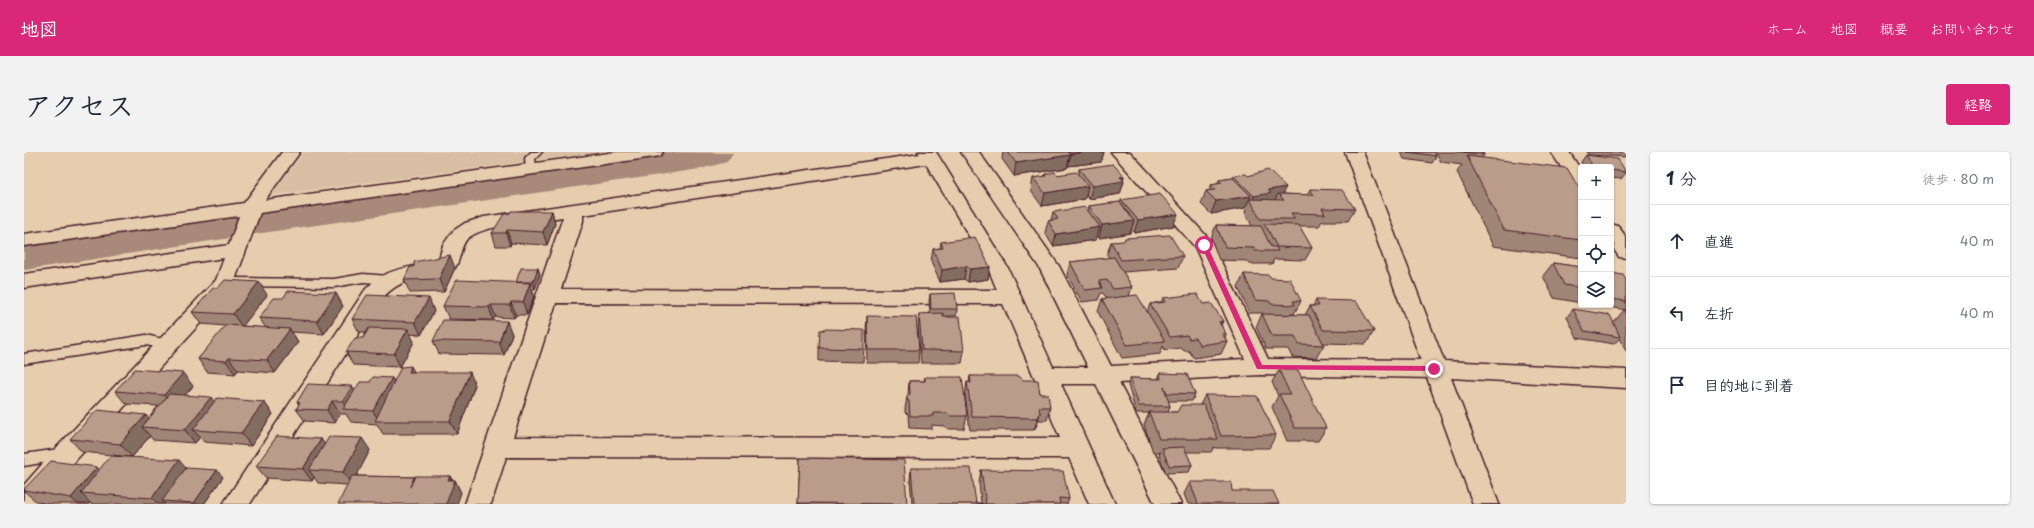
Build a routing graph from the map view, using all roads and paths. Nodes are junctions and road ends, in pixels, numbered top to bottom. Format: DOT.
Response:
graph roads {
  1 [pos="291,152"];
  2 [pos="654,152"];
  3 [pos="970,152"];
  4 [pos="1120,152"];
  5 [pos="1354,152"];
  6 [pos="1560,152"];
  7 [pos="628,154"];
  8 [pos="929,155"];
  9 [pos="532,161"];
  10 [pos="1578,179"];
  11 [pos="573,209"];
  12 [pos="248,216"];
  13 [pos="1614,234"];
  14 [pos="24,240"];
  15 [pos="1625,249"];
  16 [pos="237,250"];
  17 [pos="389,280"];
  18 [pos="24,281"];
  19 [pos="225,283"];
  20 [pos="549,296"];
  21 [pos="1012,297"];
  22 [pos="170,345"];
  23 [pos="24,359"];
  24 [pos="1260,368"];
  25 [pos="1434,369"];
  26 [pos="1103,375"];
  27 [pos="1046,376"];
  28 [pos="1626,379"];
  29 [pos="497,447"];
  30 [pos="1078,448"];
  31 [pos="67,453"];
  32 [pos="24,460"];
  33 [pos="24,504"];
  34 [pos="236,504"];
  35 [pos="478,504"];
  36 [pos="1102,504"];
  37 [pos="1168,504"];
  38 [pos="1486,504"];
  1 -- 12 [label="street"];
  2 -- 7 [label="street"];
  3 -- 26 [label="street"];
  4 -- 24 [label="street"];
  5 -- 25 [label="street"];
  6 -- 10 [label="street"];
  7 -- 9 [label="street"];
  8 -- 11 [label="street"];
  8 -- 21 [label="street"];
  9 -- 12 [label="street"];
  11 -- 17 [label="street"];
  11 -- 20 [label="street"];
  12 -- 14 [label="street"];
  12 -- 16 [label="street"];
  13 -- 15 [label="street"];
  16 -- 18 [label="street"];
  16 -- 19 [label="street"];
  17 -- 19 [label="lane"];
  17 -- 34 [label="street"];
  19 -- 22 [label="street"];
  20 -- 21 [label="street"];
  20 -- 29 [label="street"];
  21 -- 27 [label="street"];
  22 -- 23 [label="lane"];
  22 -- 31 [label="street"];
  24 -- 25 [label="street"];
  24 -- 26 [label="street"];
  25 -- 28 [label="street"];
  25 -- 38 [label="street"];
  26 -- 27 [label="street"];
  26 -- 37 [label="street"];
  27 -- 30 [label="street"];
  29 -- 30 [label="street"];
  29 -- 35 [label="street"];
  30 -- 36 [label="street"];
  31 -- 32 [label="lane"];
  31 -- 33 [label="street"];
}
